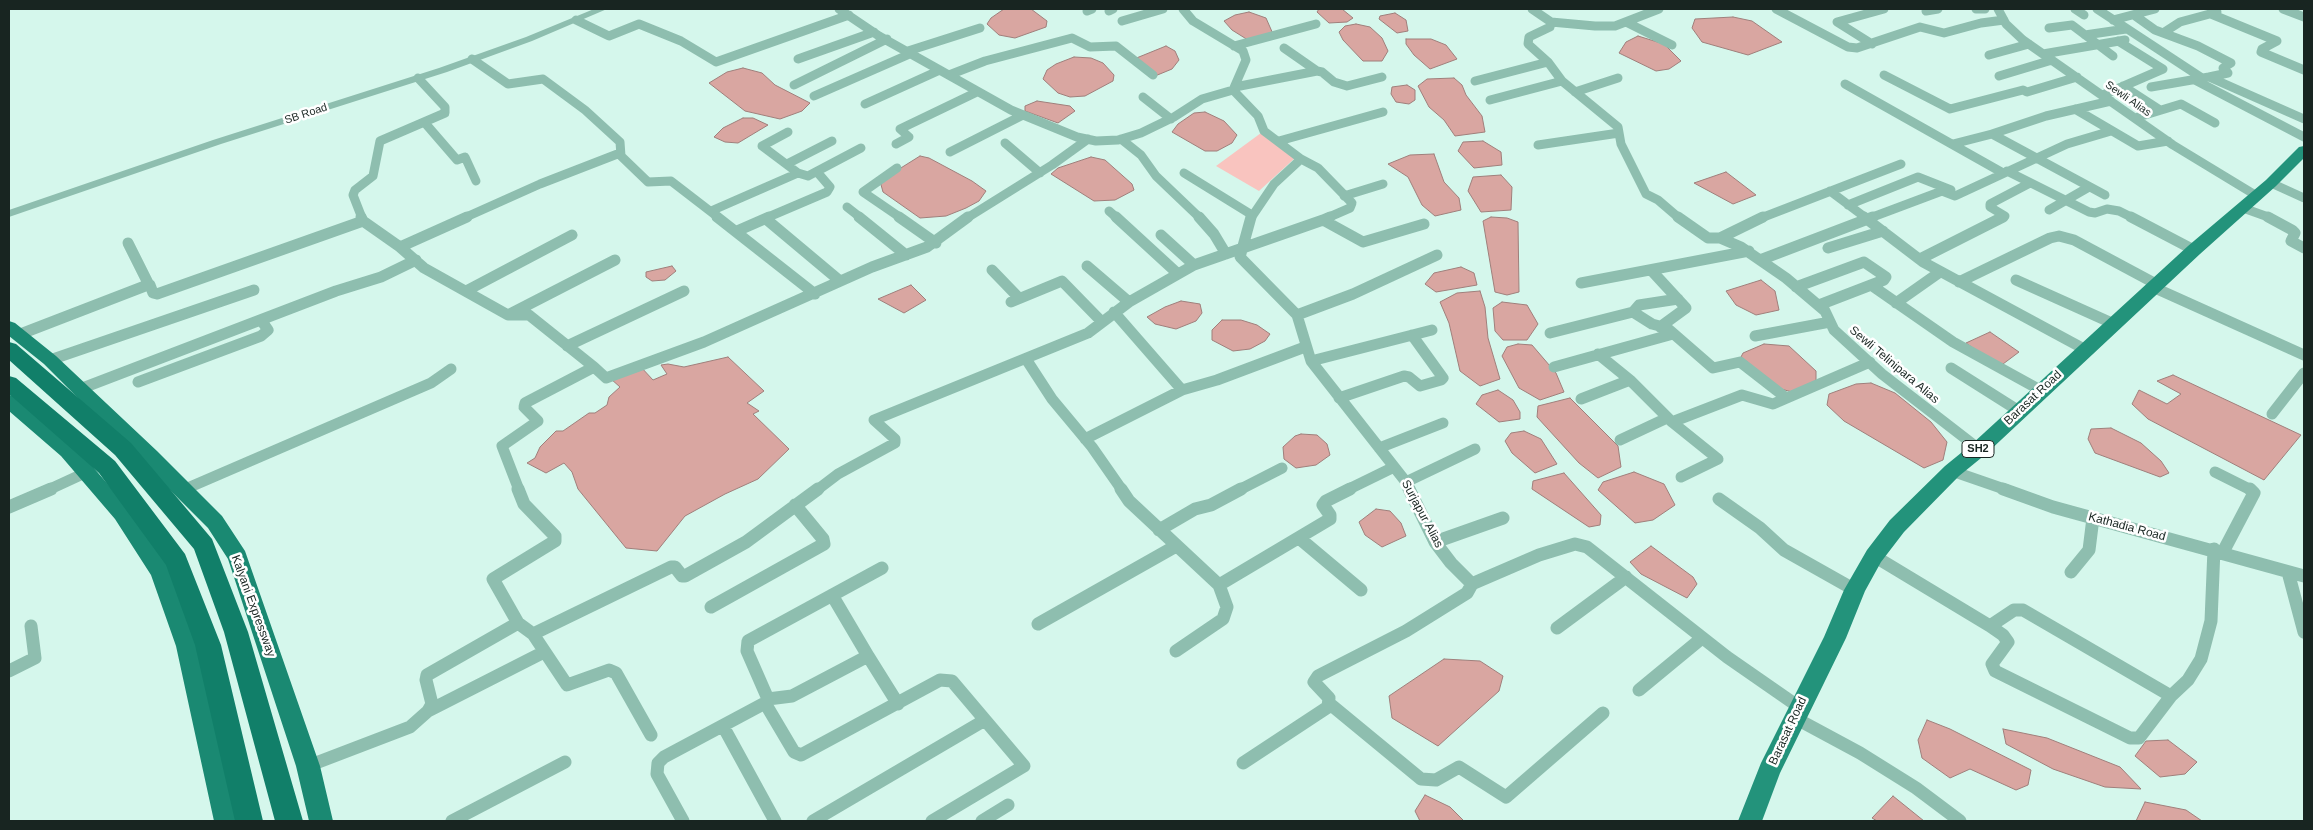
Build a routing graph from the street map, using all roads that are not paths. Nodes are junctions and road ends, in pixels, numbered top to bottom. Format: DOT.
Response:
graph roads {
  1 [pos="602,9"];
  2 [pos="839,9"];
  3 [pos="1163,9"];
  4 [pos="1183,9"];
  5 [pos="1532,9"];
  6 [pos="1653,9"];
  7 [pos="1776,9"];
  8 [pos="1884,9"];
  9 [pos="1938,9"];
  10 [pos="1976,9"];
  11 [pos="1984,9"];
  12 [pos="1998,9"];
  13 [pos="2074,9"];
  14 [pos="2097,9"];
  15 [pos="2155,9"];
  16 [pos="2283,9"];
  17 [pos="1864,11"];
  18 [pos="1926,12"];
  19 [pos="2134,14"];
  20 [pos="849,15"];
  21 [pos="2084,15"];
  22 [pos="2304,17"];
  23 [pos="576,20"];
  24 [pos="2004,20"];
  25 [pos="2113,20"];
  26 [pos="1122,22"];
  27 [pos="1550,22"];
  28 [pos="1626,22"];
  29 [pos="1316,24"];
  30 [pos="980,28"];
  31 [pos="2049,28"];
  32 [pos="2126,29"];
  33 [pos="874,32"];
  34 [pos="2163,33"];
  35 [pos="2085,35"];
  36 [pos="2139,38"];
  37 [pos="888,39"];
  38 [pos="2118,41"];
  39 [pos="1872,44"];
  40 [pos="2029,44"];
  41 [pos="2097,44"];
  42 [pos="1672,45"];
  43 [pos="1234,46"];
  44 [pos="1284,48"];
  45 [pos="910,52"];
  46 [pos="2043,54"];
  47 [pos="1989,55"];
  48 [pos="2113,56"];
  49 [pos="472,59"];
  50 [pos="798,59"];
  51 [pos="2052,60"];
  52 [pos="2174,61"];
  53 [pos="1548,62"];
  54 [pos="2157,65"];
  55 [pos="940,70"];
  56 [pos="2304,70"];
  57 [pos="1317,71"];
  58 [pos="1153,74"];
  59 [pos="949,75"];
  60 [pos="1884,75"];
  61 [pos="1999,76"];
  62 [pos="1382,77"];
  63 [pos="2077,77"];
  64 [pos="418,78"];
  65 [pos="1618,78"];
  66 [pos="2201,78"];
  67 [pos="1475,81"];
  68 [pos="1562,81"];
  69 [pos="1845,84"];
  70 [pos="794,85"];
  71 [pos="2123,86"];
  72 [pos="2151,87"];
  73 [pos="1234,89"];
  74 [pos="977,92"];
  75 [pos="1575,92"];
  76 [pos="2103,95"];
  77 [pos="814,96"];
  78 [pos="1143,97"];
  79 [pos="1490,100"];
  80 [pos="2111,101"];
  81 [pos="865,104"];
  82 [pos="2075,109"];
  83 [pos="2160,110"];
  84 [pos="1383,112"];
  85 [pos="1023,115"];
  86 [pos="2135,118"];
  87 [pos="1171,119"];
  88 [pos="2304,119"];
  89 [pos="425,123"];
  90 [pos="2215,123"];
  91 [pos="2111,131"];
  92 [pos="788,132"];
  93 [pos="1619,133"];
  94 [pos="1992,134"];
  95 [pos="2304,137"];
  96 [pos="1088,139"];
  97 [pos="1121,140"];
  98 [pos="832,141"];
  99 [pos="1279,141"];
  100 [pos="2168,141"];
  101 [pos="1005,143"];
  102 [pos="896,144"];
  103 [pos="1953,144"];
  104 [pos="1538,145"];
  105 [pos="861,148"];
  106 [pos="2304,150"];
  107 [pos="950,152"];
  108 [pos="620,153"];
  109 [pos="1302,159"];
  110 [pos="2034,159"];
  111 [pos="787,164"];
  112 [pos="1901,164"];
  113 [pos="897,168"];
  114 [pos="2005,172"];
  115 [pos="798,173"];
  116 [pos="818,173"];
  117 [pos="1040,173"];
  118 [pos="1184,173"];
  119 [pos="476,180"];
  120 [pos="2030,183"];
  121 [pos="1384,184"];
  122 [pos="2089,187"];
  123 [pos="1830,191"];
  124 [pos="1958,194"];
  125 [pos="2105,195"];
  126 [pos="1344,196"];
  127 [pos="2257,196"];
  128 [pos="2304,198"];
  129 [pos="2066,201"];
  130 [pos="1848,205"];
  131 [pos="846,208"];
  132 [pos="2049,210"];
  133 [pos="711,211"];
  134 [pos="1109,211"];
  135 [pos="9,214"];
  136 [pos="1252,215"];
  137 [pos="766,219"];
  138 [pos="1867,219"];
  139 [pos="1323,220"];
  140 [pos="363,221"];
  141 [pos="1424,224"];
  142 [pos="737,231"];
  143 [pos="1883,231"];
  144 [pos="572,235"];
  145 [pos="1161,235"];
  146 [pos="1720,238"];
  147 [pos="128,243"];
  148 [pos="936,243"];
  149 [pos="400,246"];
  150 [pos="1828,248"];
  151 [pos="2304,248"];
  152 [pos="1242,250"];
  153 [pos="2194,250"];
  154 [pos="1749,251"];
  155 [pos="1226,254"];
  156 [pos="906,255"];
  157 [pos="1437,255"];
  158 [pos="416,260"];
  159 [pos="615,260"];
  160 [pos="1760,260"];
  161 [pos="1920,260"];
  162 [pos="1194,265"];
  163 [pos="1087,266"];
  164 [pos="992,270"];
  165 [pos="1651,270"];
  166 [pos="1940,272"];
  167 [pos="1177,274"];
  168 [pos="2016,280"];
  169 [pos="840,281"];
  170 [pos="1959,282"];
  171 [pos="1581,283"];
  172 [pos="149,285"];
  173 [pos="1871,285"];
  174 [pos="2156,286"];
  175 [pos="1796,287"];
  176 [pos="254,290"];
  177 [pos="684,290"];
  178 [pos="466,291"];
  179 [pos="814,294"];
  180 [pos="1678,298"];
  181 [pos="1129,302"];
  182 [pos="1896,303"];
  183 [pos="1819,305"];
  184 [pos="1114,312"];
  185 [pos="1633,312"];
  186 [pos="508,315"];
  187 [pos="1297,315"];
  188 [pos="261,320"];
  189 [pos="1102,322"];
  190 [pos="1830,322"];
  191 [pos="2114,324"];
  192 [pos="1660,327"];
  193 [pos="1432,330"];
  194 [pos="1550,334"];
  195 [pos="1673,334"];
  196 [pos="1412,335"];
  197 [pos="1755,336"];
  198 [pos="12,337"];
  199 [pos="567,346"];
  200 [pos="1304,347"];
  201 [pos="2086,350"];
  202 [pos="1598,354"];
  203 [pos="2304,355"];
  204 [pos="1026,359"];
  205 [pos="50,360"];
  206 [pos="1311,361"];
  207 [pos="1870,362"];
  208 [pos="594,367"];
  209 [pos="1554,367"];
  210 [pos="1951,368"];
  211 [pos="451,370"];
  212 [pos="2304,373"];
  213 [pos="1630,380"];
  214 [pos="138,382"];
  215 [pos="9,383"];
  216 [pos="80,389"];
  217 [pos="1182,390"];
  218 [pos="2042,391"];
  219 [pos="1785,397"];
  220 [pos="1339,398"];
  221 [pos="1581,399"];
  222 [pos="9,401"];
  223 [pos="2019,411"];
  224 [pos="2272,414"];
  225 [pos="1670,420"];
  226 [pos="1443,423"];
  227 [pos="1085,439"];
  228 [pos="1620,440"];
  229 [pos="1379,448"];
  230 [pos="1476,449"];
  231 [pos="1979,449"];
  232 [pos="1394,467"];
  233 [pos="1282,468"];
  234 [pos="1952,471"];
  235 [pos="87,472"];
  236 [pos="2215,472"];
  237 [pos="1681,477"];
  238 [pos="1406,482"];
  239 [pos="183,490"];
  240 [pos="1719,499"];
  241 [pos="795,506"];
  242 [pos="9,507"];
  243 [pos="1503,518"];
  244 [pos="2093,518"];
  245 [pos="1159,530"];
  246 [pos="1299,538"];
  247 [pos="1435,542"];
  248 [pos="1176,546"];
  249 [pos="2218,550"];
  250 [pos="1874,556"];
  251 [pos="882,568"];
  252 [pos="2070,572"];
  253 [pos="2288,572"];
  254 [pos="2304,576"];
  255 [pos="1626,577"];
  256 [pos="1472,584"];
  257 [pos="1219,585"];
  258 [pos="1361,590"];
  259 [pos="1855,590"];
  260 [pos="832,595"];
  261 [pos="711,607"];
  262 [pos="518,623"];
  263 [pos="1038,624"];
  264 [pos="31,626"];
  265 [pos="1990,626"];
  266 [pos="1557,628"];
  267 [pos="2304,632"];
  268 [pos="533,634"];
  269 [pos="1702,638"];
  270 [pos="1176,651"];
  271 [pos="544,652"];
  272 [pos="868,656"];
  273 [pos="9,671"];
  274 [pos="1639,690"];
  275 [pos="2171,696"];
  276 [pos="766,701"];
  277 [pos="898,704"];
  278 [pos="1330,704"];
  279 [pos="428,711"];
  280 [pos="1603,713"];
  281 [pos="1797,713"];
  282 [pos="985,720"];
  283 [pos="723,726"];
  284 [pos="651,735"];
  285 [pos="565,762"];
  286 [pos="1243,763"];
  287 [pos="308,766"];
  288 [pos="1008,805"];
  289 [pos="226,821"];
  290 [pos="249,821"];
  291 [pos="289,821"];
  292 [pos="321,821"];
  293 [pos="452,821"];
  294 [pos="684,821"];
  295 [pos="775,821"];
  296 [pos="813,821"];
  297 [pos="932,821"];
  298 [pos="982,821"];
  299 [pos="1750,821"];
  300 [pos="1960,821"];
  1 -- 23 [label="street, SB Road"];
  2 -- 20 [label="street"];
  3 -- 26 [label="street"];
  4 -- 43 [label="street"];
  5 -- 27 [label="street"];
  6 -- 28 [label="street"];
  7 -- 39 [label="street"];
  8 -- 17 [label="street"];
  9 -- 18 [label="street"];
  10 -- 11 [label="street"];
  12 -- 24 [label="street, Sewli Alias"];
  13 -- 21 [label="street"];
  14 -- 25 [label="street"];
  15 -- 19 [label="street"];
  16 -- 22 [label="street"];
  17 -- 39 [label="street"];
  19 -- 25 [label="street"];
  19 -- 34 [label="street"];
  20 -- 23 [label="street"];
  20 -- 33 [label="street"];
  23 -- 49 [label="street, SB Road"];
  24 -- 39 [label="street"];
  24 -- 40 [label="street, Sewli Alias"];
  25 -- 32 [label="street"];
  27 -- 28 [label="street"];
  27 -- 53 [label="street, Sewli Telinipara Alias"];
  28 -- 42 [label="street"];
  29 -- 43 [label="street"];
  30 -- 45 [label="street"];
  31 -- 35 [label="street"];
  32 -- 35 [label="street"];
  32 -- 36 [label="street"];
  33 -- 37 [label="street"];
  33 -- 50 [label="street"];
  34 -- 56 [label="street"];
  34 -- 66 [label="street"];
  35 -- 41 [label="street"];
  36 -- 38 [label="street"];
  36 -- 52 [label="street"];
  37 -- 45 [label="street"];
  37 -- 70 [label="street"];
  38 -- 41 [label="street"];
  38 -- 54 [label="street"];
  40 -- 46 [label="street, Sewli Alias"];
  40 -- 47 [label="street"];
  41 -- 46 [label="street"];
  41 -- 48 [label="street"];
  43 -- 73 [label="street"];
  44 -- 57 [label="street"];
  45 -- 55 [label="street"];
  45 -- 77 [label="street"];
  46 -- 51 [label="street, Sewli Alias"];
  49 -- 64 [label="street, SB Road"];
  49 -- 108 [label="street"];
  51 -- 61 [label="street"];
  51 -- 63 [label="street, Sewli Alias"];
  52 -- 54 [label="street"];
  52 -- 66 [label="street"];
  53 -- 67 [label="street"];
  53 -- 68 [label="street, Sewli Telinipara Alias"];
  54 -- 71 [label="street"];
  55 -- 59 [label="street"];
  55 -- 81 [label="street"];
  57 -- 62 [label="street"];
  57 -- 73 [label="street"];
  58 -- 59 [label="street"];
  59 -- 74 [label="street"];
  60 -- 63 [label="street"];
  63 -- 76 [label="street, Sewli Alias"];
  64 -- 89 [label="street"];
  64 -- 135 [label="street, SB Road"];
  65 -- 75 [label="street"];
  66 -- 72 [label="street"];
  66 -- 88 [label="street"];
  66 -- 95 [label="street"];
  68 -- 75 [label="street, Sewli Telinipara Alias"];
  68 -- 79 [label="street"];
  69 -- 103 [label="street"];
  71 -- 76 [label="street"];
  71 -- 83 [label="street"];
  73 -- 87 [label="street"];
  73 -- 99 [label="street"];
  74 -- 85 [label="street"];
  74 -- 102 [label="street"];
  75 -- 93 [label="street, Sewli Telinipara Alias"];
  76 -- 80 [label="street, Sewli Alias"];
  78 -- 87 [label="street"];
  80 -- 82 [label="street"];
  80 -- 86 [label="street, Sewli Alias"];
  82 -- 91 [label="street"];
  82 -- 94 [label="street"];
  83 -- 86 [label="street"];
  83 -- 90 [label="street"];
  84 -- 99 [label="street"];
  85 -- 96 [label="street"];
  85 -- 107 [label="street"];
  86 -- 100 [label="street, Sewli Alias"];
  87 -- 97 [label="street"];
  89 -- 119 [label="street"];
  89 -- 140 [label="street"];
  91 -- 100 [label="street"];
  91 -- 110 [label="street"];
  92 -- 111 [label="street"];
  93 -- 104 [label="street"];
  93 -- 146 [label="street, Sewli Telinipara Alias"];
  94 -- 103 [label="street"];
  94 -- 110 [label="street"];
  96 -- 97 [label="street"];
  96 -- 117 [label="street"];
  97 -- 155 [label="street"];
  98 -- 111 [label="street"];
  99 -- 109 [label="street"];
  100 -- 127 [label="street, Sewli Alias"];
  101 -- 117 [label="street"];
  103 -- 114 [label="street"];
  105 -- 116 [label="street"];
  106 -- 127 [label="main road, Barasat Road / SH2"];
  108 -- 133 [label="street"];
  108 -- 149 [label="street"];
  109 -- 126 [label="street"];
  109 -- 136 [label="street"];
  110 -- 114 [label="street"];
  110 -- 122 [label="street"];
  111 -- 115 [label="street"];
  112 -- 123 [label="street"];
  113 -- 148 [label="street"];
  114 -- 120 [label="street"];
  114 -- 124 [label="street"];
  115 -- 116 [label="street"];
  115 -- 133 [label="street"];
  116 -- 137 [label="street"];
  117 -- 148 [label="street"];
  118 -- 136 [label="street"];
  120 -- 129 [label="street"];
  120 -- 161 [label="street"];
  121 -- 126 [label="street"];
  122 -- 125 [label="street"];
  122 -- 129 [label="street"];
  123 -- 130 [label="street"];
  123 -- 146 [label="street"];
  124 -- 130 [label="street"];
  124 -- 138 [label="street"];
  126 -- 139 [label="street"];
  127 -- 128 [label="street"];
  127 -- 151 [label="street"];
  127 -- 153 [label="main road, Barasat Road / SH2"];
  129 -- 132 [label="street"];
  129 -- 153 [label="street"];
  130 -- 138 [label="street"];
  131 -- 156 [label="street"];
  133 -- 142 [label="street"];
  134 -- 167 [label="street"];
  136 -- 152 [label="street"];
  137 -- 142 [label="street"];
  137 -- 169 [label="street"];
  138 -- 143 [label="street"];
  138 -- 160 [label="street"];
  139 -- 141 [label="street"];
  139 -- 152 [label="street"];
  140 -- 149 [label="street"];
  140 -- 172 [label="street"];
  142 -- 179 [label="street"];
  143 -- 150 [label="street"];
  143 -- 161 [label="street"];
  144 -- 178 [label="street"];
  145 -- 162 [label="street"];
  146 -- 154 [label="street, Sewli Telinipara Alias"];
  147 -- 172 [label="street"];
  148 -- 156 [label="street"];
  149 -- 158 [label="street"];
  152 -- 155 [label="street"];
  152 -- 187 [label="street"];
  153 -- 174 [label="main road, Barasat Road / SH2"];
  154 -- 160 [label="street, Sewli Telinipara Alias"];
  154 -- 165 [label="street"];
  155 -- 162 [label="street"];
  156 -- 169 [label="street"];
  157 -- 187 [label="street"];
  158 -- 178 [label="street"];
  158 -- 188 [label="street"];
  159 -- 186 [label="street"];
  160 -- 175 [label="street, Sewli Telinipara Alias"];
  161 -- 166 [label="street"];
  162 -- 167 [label="street"];
  163 -- 181 [label="street"];
  164 -- 189 [label="street"];
  165 -- 171 [label="street"];
  165 -- 180 [label="street"];
  166 -- 170 [label="street"];
  166 -- 182 [label="street"];
  167 -- 181 [label="street"];
  168 -- 191 [label="street"];
  169 -- 179 [label="street"];
  170 -- 174 [label="street"];
  170 -- 201 [label="street"];
  172 -- 198 [label="street"];
  173 -- 175 [label="street"];
  173 -- 182 [label="street"];
  173 -- 183 [label="street"];
  174 -- 191 [label="main road, Barasat Road / SH2"];
  174 -- 203 [label="street"];
  175 -- 183 [label="street, Sewli Telinipara Alias"];
  176 -- 205 [label="street"];
  177 -- 199 [label="street"];
  178 -- 186 [label="street"];
  179 -- 208 [label="street"];
  180 -- 185 [label="street"];
  180 -- 192 [label="street"];
  181 -- 184 [label="street"];
  182 -- 218 [label="street"];
  183 -- 190 [label="street, Sewli Telinipara Alias"];
  184 -- 189 [label="street"];
  184 -- 217 [label="street"];
  185 -- 192 [label="street"];
  185 -- 194 [label="street"];
  186 -- 199 [label="street"];
  187 -- 200 [label="street, Surjapur Alias"];
  188 -- 214 [label="street"];
  188 -- 216 [label="street"];
  189 -- 204 [label="street"];
  190 -- 197 [label="street"];
  190 -- 207 [label="street, Sewli Telinipara Alias"];
  191 -- 201 [label="main road, Barasat Road / SH2"];
  192 -- 195 [label="street"];
  193 -- 196 [label="street"];
  195 -- 202 [label="street"];
  195 -- 219 [label="street"];
  196 -- 206 [label="street"];
  196 -- 220 [label="street"];
  198 -- 205 [label="highway, Kalyani Expressway"];
  198 -- 291 [label="highway"];
  199 -- 208 [label="street"];
  200 -- 206 [label="street, Surjapur Alias"];
  200 -- 217 [label="street"];
  201 -- 218 [label="main road, Barasat Road / SH2"];
  202 -- 209 [label="street"];
  202 -- 213 [label="street"];
  204 -- 227 [label="street"];
  204 -- 241 [label="street"];
  205 -- 216 [label="highway, Kalyani Expressway"];
  206 -- 220 [label="street, Surjapur Alias"];
  207 -- 219 [label="street"];
  207 -- 231 [label="street, Sewli Telinipara Alias"];
  208 -- 262 [label="street"];
  210 -- 223 [label="street"];
  211 -- 239 [label="street"];
  212 -- 224 [label="street"];
  213 -- 221 [label="street"];
  213 -- 225 [label="street"];
  215 -- 290 [label="highway"];
  216 -- 239 [label="highway, Kalyani Expressway"];
  217 -- 227 [label="street"];
  218 -- 223 [label="main road, Barasat Road / SH2"];
  219 -- 225 [label="street"];
  220 -- 229 [label="street, Surjapur Alias"];
  222 -- 235 [label="highway"];
  223 -- 231 [label="main road, Barasat Road / SH2"];
  225 -- 228 [label="street"];
  225 -- 237 [label="street"];
  226 -- 229 [label="street"];
  227 -- 245 [label="street"];
  229 -- 232 [label="street, Surjapur Alias"];
  230 -- 238 [label="street"];
  231 -- 234 [label="main road, Barasat Road / SH2"];
  232 -- 238 [label="street, Surjapur Alias"];
  232 -- 246 [label="street"];
  233 -- 245 [label="street"];
  234 -- 244 [label="street, Kathadia Road"];
  234 -- 250 [label="main road, Barasat Road / SH2"];
  235 -- 242 [label="street"];
  235 -- 289 [label="highway"];
  236 -- 249 [label="street"];
  238 -- 247 [label="street, Surjapur Alias"];
  239 -- 287 [label="highway, Kalyani Expressway"];
  240 -- 259 [label="street"];
  241 -- 261 [label="street"];
  241 -- 268 [label="street"];
  243 -- 247 [label="street"];
  244 -- 249 [label="street, Kathadia Road"];
  244 -- 252 [label="street"];
  245 -- 248 [label="street"];
  246 -- 257 [label="street"];
  246 -- 258 [label="street"];
  247 -- 256 [label="street, Surjapur Alias"];
  248 -- 257 [label="street"];
  248 -- 263 [label="street"];
  249 -- 253 [label="street, Kathadia Road"];
  249 -- 275 [label="street"];
  250 -- 259 [label="main road, Barasat Road / SH2"];
  250 -- 265 [label="street"];
  251 -- 260 [label="street"];
  253 -- 254 [label="street, Kathadia Road"];
  253 -- 267 [label="street"];
  255 -- 256 [label="street"];
  255 -- 266 [label="street"];
  255 -- 269 [label="street"];
  256 -- 278 [label="street"];
  257 -- 270 [label="street"];
  259 -- 281 [label="main road, Barasat Road / SH2"];
  260 -- 272 [label="street"];
  260 -- 276 [label="street"];
  262 -- 268 [label="street"];
  262 -- 279 [label="street"];
  264 -- 273 [label="street"];
  265 -- 275 [label="street"];
  265 -- 275 [label="street"];
  268 -- 271 [label="street"];
  269 -- 274 [label="street"];
  269 -- 281 [label="street"];
  271 -- 279 [label="street"];
  271 -- 284 [label="street"];
  272 -- 276 [label="street"];
  272 -- 277 [label="street"];
  276 -- 277 [label="street"];
  276 -- 283 [label="street"];
  277 -- 282 [label="street"];
  278 -- 280 [label="street"];
  278 -- 286 [label="street"];
  279 -- 287 [label="street"];
  281 -- 299 [label="main road, Barasat Road / SH2"];
  281 -- 300 [label="street"];
  282 -- 296 [label="street"];
  282 -- 297 [label="street"];
  283 -- 294 [label="street"];
  283 -- 295 [label="street"];
  285 -- 293 [label="street"];
  287 -- 292 [label="highway, Kalyani Expressway"];
  288 -- 298 [label="street"];
}
